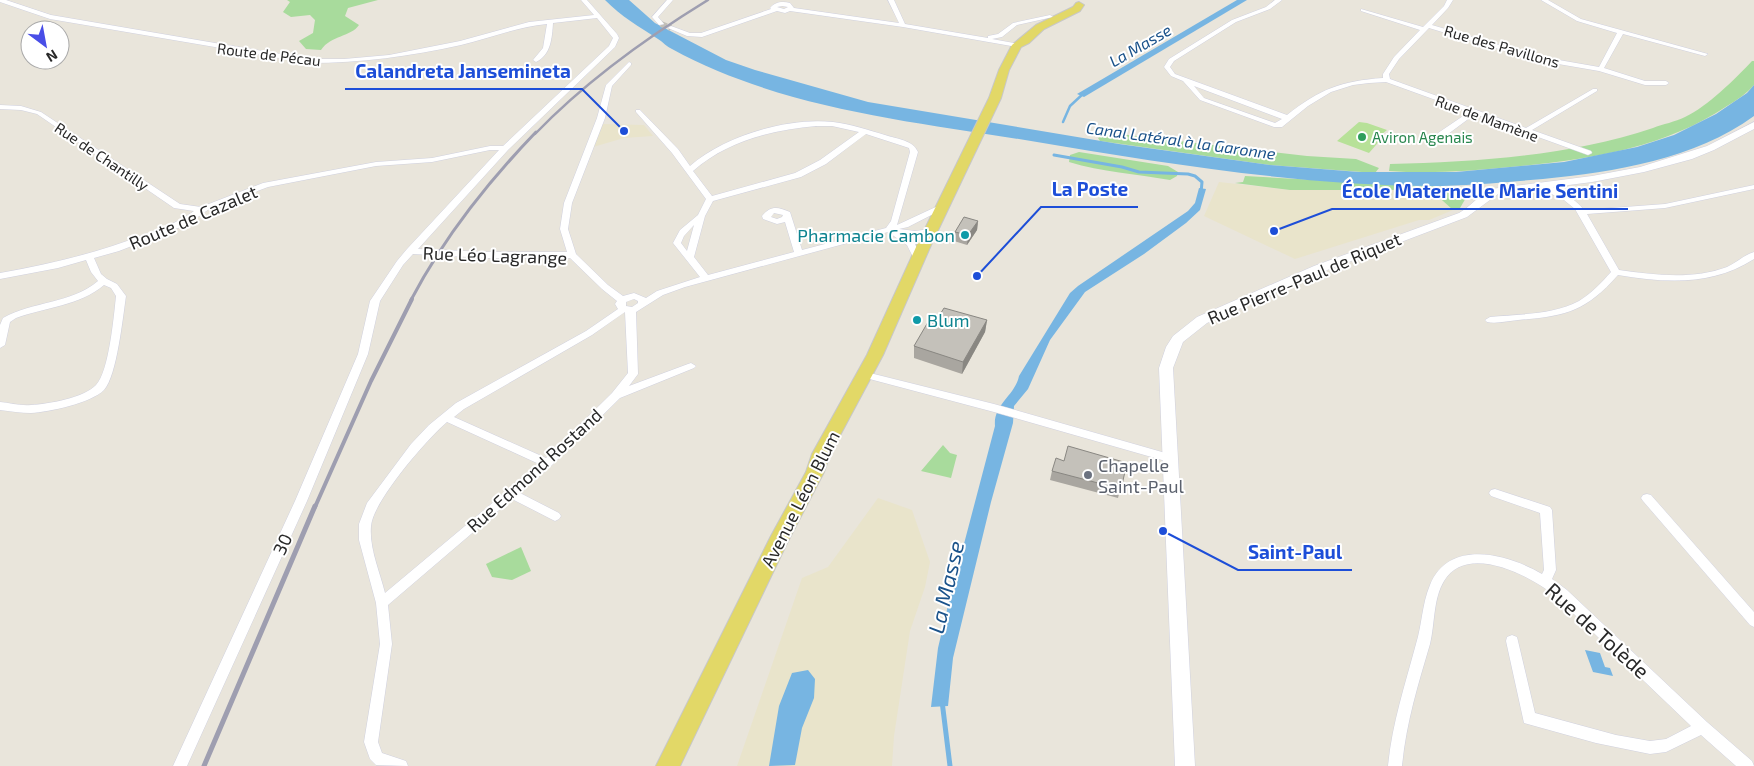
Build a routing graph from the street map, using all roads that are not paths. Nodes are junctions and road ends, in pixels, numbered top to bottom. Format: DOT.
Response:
graph roads {
  1 [pos="0,0"];
  2 [pos="584,0"];
  3 [pos="670,0"];
  4 [pos="891,0"];
  5 [pos="1091,0"];
  6 [pos="1279,0"];
  7 [pos="1450,0"];
  8 [pos="1544,0"];
  9 [pos="789,4"];
  10 [pos="1079,5"];
  11 [pos="1363,10"];
  12 [pos="599,16"];
  13 [pos="550,21"];
  14 [pos="1044,22"];
  15 [pos="661,24"];
  16 [pos="903,25"];
  17 [pos="1427,27"];
  18 [pos="671,28"];
  19 [pos="1621,32"];
  20 [pos="974,37"];
  21 [pos="1017,45"];
  22 [pos="1705,54"];
  23 [pos="536,60"];
  24 [pos="630,64"];
  25 [pos="1600,69"];
  26 [pos="1185,80"];
  27 [pos="1387,80"];
  28 [pos="1666,83"];
  29 [pos="1208,89"];
  30 [pos="1595,90"];
  31 [pos="1195,92"];
  32 [pos="0,107"];
  33 [pos="638,111"];
  34 [pos="1472,112"];
  35 [pos="1287,118"];
  36 [pos="985,119"];
  37 [pos="1754,126"];
  38 [pos="864,132"];
  39 [pos="1524,132"];
  40 [pos="1441,135"];
  41 [pos="505,148"];
  42 [pos="1588,153"];
  43 [pos="690,170"];
  44 [pos="1540,185"];
  45 [pos="1752,186"];
  46 [pos="710,199"];
  47 [pos="943,207"];
  48 [pos="203,208"];
  49 [pos="1583,212"];
  50 [pos="787,215"];
  51 [pos="701,216"];
  52 [pos="906,225"];
  53 [pos="890,230"];
  54 [pos="931,232"];
  55 [pos="410,251"];
  56 [pos="799,254"];
  57 [pos="572,255"];
  58 [pos="1754,256"];
  59 [pos="89,257"];
  60 [pos="690,257"];
  61 [pos="918,260"];
  62 [pos="1616,272"];
  63 [pos="0,276"];
  64 [pos="706,279"];
  65 [pos="102,282"];
  66 [pos="682,285"];
  67 [pos="634,296"];
  68 [pos="642,305"];
  69 [pos="626,307"];
  70 [pos="1490,320"];
  71 [pos="0,345"];
  72 [pos="692,366"];
  73 [pos="633,374"];
  74 [pos="866,375"];
  75 [pos="655,380"];
  76 [pos="616,396"];
  77 [pos="0,406"];
  78 [pos="446,418"];
  79 [pos="1169,458"];
  80 [pos="547,463"];
  81 [pos="510,493"];
  82 [pos="1496,493"];
  83 [pos="1647,498"];
  84 [pos="555,516"];
  85 [pos="1545,580"];
  86 [pos="382,603"];
  87 [pos="1754,621"];
  88 [pos="1512,640"];
  89 [pos="1702,727"];
  90 [pos="180,766"];
  91 [pos="401,766"];
  92 [pos="668,766"];
  93 [pos="1185,766"];
  94 [pos="1394,766"];
  95 [pos="1747,766"];
  1 -- 13 [label="street, Route de Pécau"];
  2 -- 12 [label="street"];
  3 -- 15 [label="street"];
  4 -- 16 [label="street"];
  5 -- 10 [label="main road"];
  6 -- 26 [label="street"];
  7 -- 17 [label="street"];
  8 -- 19 [label="street"];
  9 -- 16 [label="street"];
  9 -- 18 [label="street"];
  10 -- 14 [label="main road"];
  10 -- 14 [label="main road"];
  11 -- 17 [label="street, Rue des Pavillons"];
  12 -- 13 [label="street, Route de Pécau"];
  12 -- 41 [label="street, 30"];
  13 -- 23 [label="street"];
  14 -- 20 [label="street"];
  14 -- 21 [label="main road"];
  16 -- 20 [label="street"];
  17 -- 25 [label="street, Rue des Pavillons"];
  17 -- 27 [label="street"];
  19 -- 22 [label="street"];
  19 -- 25 [label="street"];
  20 -- 21 [label="street"];
  21 -- 36 [label="main road"];
  24 -- 57 [label="street"];
  25 -- 28 [label="street, Rue des Pavillons"];
  26 -- 29 [label="street"];
  26 -- 31 [label="street"];
  27 -- 34 [label="street, Rue de Mamène"];
  27 -- 35 [label="street"];
  29 -- 31 [label="street"];
  29 -- 35 [label="street"];
  30 -- 39 [label="street"];
  31 -- 35 [label="street"];
  32 -- 48 [label="street, Rue de Chantilly"];
  33 -- 43 [label="street"];
  34 -- 39 [label="street, Rue de Mamène"];
  34 -- 40 [label="street"];
  36 -- 47 [label="main road, Avenue Léon Blum"];
  37 -- 44 [label="street, Rue Pierre-Paul de Riquet"];
  38 -- 43 [label="street"];
  38 -- 46 [label="street"];
  38 -- 53 [label="street"];
  39 -- 42 [label="street, Rue de Mamène"];
  41 -- 48 [label="street, Route de Cazalet"];
  41 -- 55 [label="street, 30"];
  43 -- 46 [label="street"];
  44 -- 49 [label="street"];
  44 -- 79 [label="street, Rue Pierre-Paul de Riquet"];
  45 -- 49 [label="street"];
  46 -- 51 [label="street"];
  47 -- 52 [label="street"];
  47 -- 54 [label="main road, Avenue Léon Blum"];
  48 -- 59 [label="street, Route de Cazalet"];
  49 -- 62 [label="street"];
  50 -- 56 [label="street"];
  51 -- 60 [label="street"];
  51 -- 60 [label="street"];
  52 -- 53 [label="street"];
  52 -- 54 [label="street"];
  53 -- 54 [label="street"];
  53 -- 56 [label="street"];
  53 -- 61 [label="street"];
  54 -- 61 [label="main road, Avenue Léon Blum"];
  55 -- 57 [label="street, Rue Léo Lagrange"];
  55 -- 90 [label="street, 30"];
  56 -- 64 [label="street"];
  57 -- 69 [label="street, Rue Léo Lagrange"];
  58 -- 62 [label="street"];
  59 -- 63 [label="street, Route de Cazalet"];
  59 -- 65 [label="street"];
  60 -- 64 [label="street"];
  61 -- 74 [label="main road, Avenue Léon Blum"];
  62 -- 70 [label="street"];
  64 -- 66 [label="street"];
  65 -- 71 [label="street"];
  65 -- 77 [label="street"];
  66 -- 67 [label="street"];
  66 -- 68 [label="street"];
  67 -- 68 [label="street"];
  67 -- 69 [label="street"];
  68 -- 69 [label="street"];
  69 -- 73 [label="street"];
  69 -- 78 [label="street"];
  72 -- 75 [label="street"];
  73 -- 75 [label="street"];
  73 -- 76 [label="street, Rue Edmond Rostand"];
  74 -- 79 [label="street"];
  74 -- 92 [label="main road, Avenue Léon Blum"];
  75 -- 76 [label="street"];
  76 -- 80 [label="street, Rue Edmond Rostand"];
  78 -- 80 [label="street"];
  78 -- 86 [label="street"];
  79 -- 93 [label="street, Rue Pierre-Paul de Riquet"];
  80 -- 81 [label="street, Rue Edmond Rostand"];
  81 -- 84 [label="street"];
  81 -- 86 [label="street, Rue Edmond Rostand"];
  82 -- 85 [label="street"];
  83 -- 87 [label="street"];
  85 -- 89 [label="street, Rue de Tolède"];
  85 -- 94 [label="street, Rue de Tolède"];
  86 -- 91 [label="street"];
  88 -- 89 [label="street"];
  89 -- 95 [label="street, Rue de Tolède"];
}
